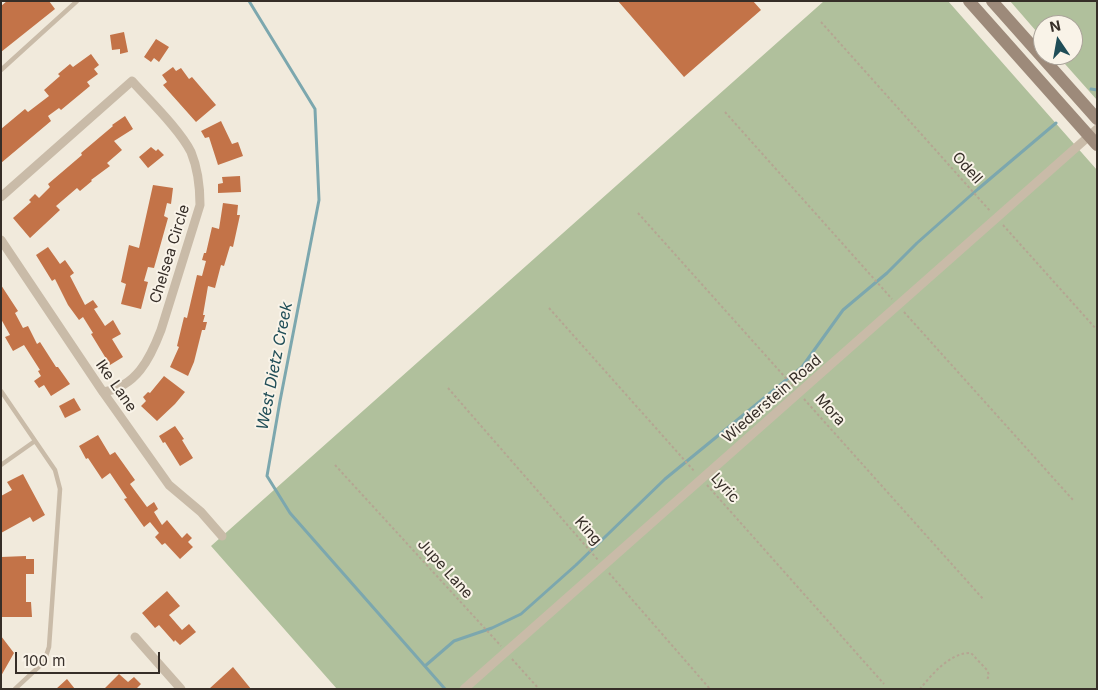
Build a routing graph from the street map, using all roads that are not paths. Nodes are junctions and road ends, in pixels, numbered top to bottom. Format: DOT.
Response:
graph roads {
  1 [pos="77,1"];
  2 [pos="969,1"];
  3 [pos="992,1"];
  4 [pos="1,70"];
  5 [pos="1097,119"];
  6 [pos="1094,137"];
  7 [pos="1,197"];
  8 [pos="1,240"];
  9 [pos="1,391"];
  10 [pos="103,392"];
  11 [pos="35,442"];
  12 [pos="1,465"];
  13 [pos="222,536"];
  14 [pos="135,637"];
  15 [pos="15,689"];
  16 [pos="181,689"];
  17 [pos="464,689"];
  1 -- 4 [label="lane"];
  2 -- 6 [label="main road"];
  3 -- 5 [label="main road"];
  6 -- 17 [label="street, Wiederstein Road"];
  7 -- 10 [label="street, Chelsea Circle"];
  8 -- 10 [label="street, Ike Lane"];
  9 -- 11 [label="lane"];
  10 -- 13 [label="street, Ike Lane"];
  11 -- 12 [label="lane"];
  11 -- 15 [label="lane"];
  14 -- 16 [label="street"];
}
